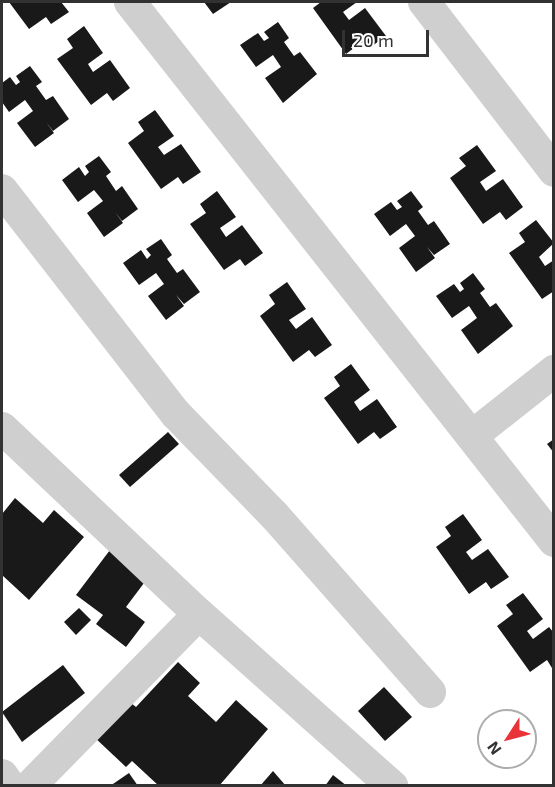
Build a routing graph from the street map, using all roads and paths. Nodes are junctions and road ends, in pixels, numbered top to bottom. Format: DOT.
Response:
graph roads {
  1 [pos="130,2"];
  2 [pos="424,2"];
  3 [pos="554,171"];
  4 [pos="2,189"];
  5 [pos="554,371"];
  6 [pos="2,428"];
  7 [pos="472,436"];
  8 [pos="554,540"];
  9 [pos="199,614"];
  10 [pos="430,692"];
  11 [pos="2,775"];
  12 [pos="10,786"];
  13 [pos="30,786"];
  14 [pos="392,786"];
  1 -- 7 [label="street"];
  2 -- 3 [label="street"];
  4 -- 10 [label="street"];
  5 -- 7 [label="street"];
  6 -- 9 [label="street"];
  7 -- 8 [label="street"];
  9 -- 13 [label="street"];
  9 -- 14 [label="street"];
  11 -- 12 [label="street"];
}
